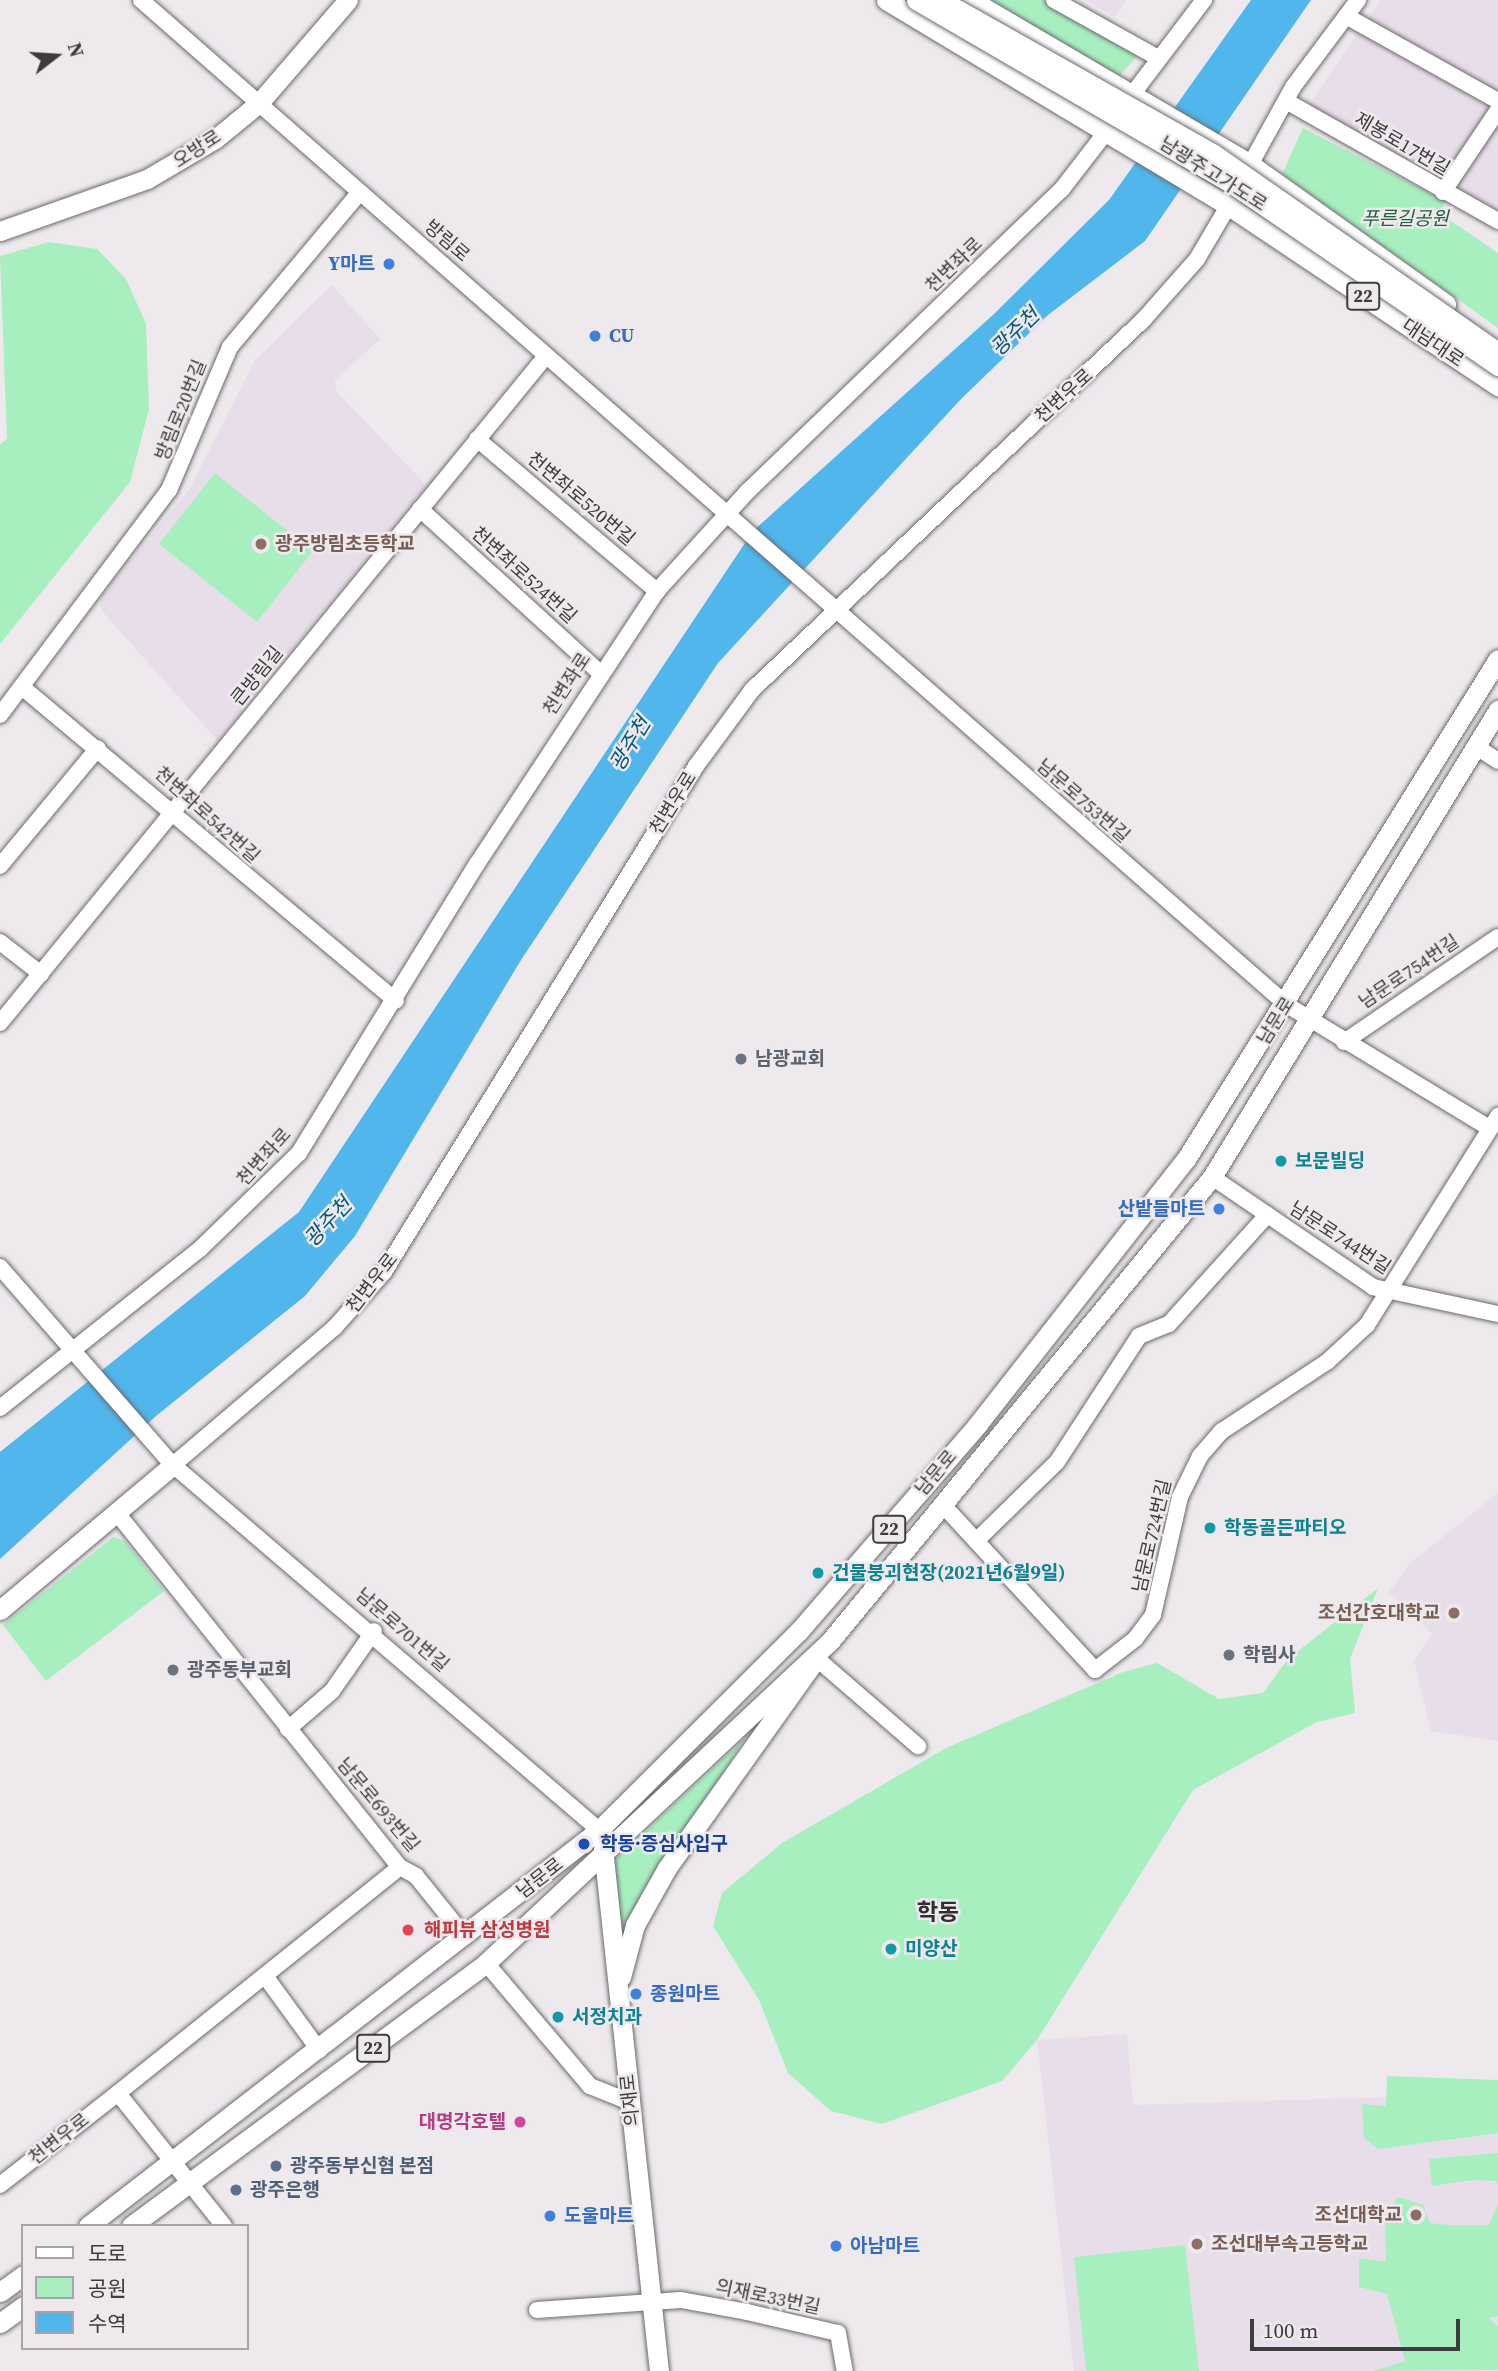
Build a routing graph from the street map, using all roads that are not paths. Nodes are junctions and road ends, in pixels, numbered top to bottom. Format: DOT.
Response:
graph roads {
  1 [pos="141,0"];
  2 [pos="348,0"];
  3 [pos="886,0"];
  4 [pos="916,0"];
  5 [pos="941,0"];
  6 [pos="971,0"];
  7 [pos="1054,0"];
  8 [pos="1204,0"];
  9 [pos="1358,0"];
  10 [pos="1346,16"];
  11 [pos="1158,58"];
  12 [pos="1132,92"];
  13 [pos="1286,101"];
  14 [pos="1498,101"];
  15 [pos="259,103"];
  16 [pos="1498,110"];
  17 [pos="1107,134"];
  18 [pos="1250,164"];
  19 [pos="360,192"];
  20 [pos="1443,192"];
  21 [pos="1229,206"];
  22 [pos="1498,221"];
  23 [pos="0,231"];
  24 [pos="1498,342"];
  25 [pos="1498,351"];
  26 [pos="546,356"];
  27 [pos="1498,366"];
  28 [pos="1498,386"];
  29 [pos="477,439"];
  30 [pos="420,509"];
  31 [pos="725,514"];
  32 [pos="657,591"];
  33 [pos="830,611"];
  34 [pos="1498,659"];
  35 [pos="599,672"];
  36 [pos="22,687"];
  37 [pos="1498,710"];
  38 [pos="0,715"];
  39 [pos="1475,746"];
  40 [pos="98,748"];
  41 [pos="1498,761"];
  42 [pos="174,810"];
  43 [pos="0,866"];
  44 [pos="1498,937"];
  45 [pos="0,942"];
  46 [pos="41,974"];
  47 [pos="396,1001"];
  48 [pos="1286,1005"];
  49 [pos="1311,1020"];
  50 [pos="0,1023"];
  51 [pos="1343,1042"];
  52 [pos="1493,1121"];
  53 [pos="1212,1177"];
  54 [pos="1267,1215"];
  55 [pos="0,1267"];
  56 [pos="1389,1294"];
  57 [pos="1498,1314"];
  58 [pos="75,1352"];
  59 [pos="0,1408"];
  60 [pos="948,1459"];
  61 [pos="173,1465"];
  62 [pos="945,1501"];
  63 [pos="117,1513"];
  64 [pos="976,1541"];
  65 [pos="0,1610"];
  66 [pos="374,1631"];
  67 [pos="831,1640"];
  68 [pos="816,1658"];
  69 [pos="288,1729"];
  70 [pos="918,1746"];
  71 [pos="599,1830"];
  72 [pos="604,1858"];
  73 [pos="400,1867"];
  74 [pos="465,1937"];
  75 [pos="486,1963"];
  76 [pos="265,1976"];
  77 [pos="617,1988"];
  78 [pos="319,2050"];
  79 [pos="118,2093"];
  80 [pos="630,2102"];
  81 [pos="171,2164"];
  82 [pos="0,2185"];
  83 [pos="186,2185"];
  84 [pos="91,2224"];
  85 [pos="134,2224"];
  86 [pos="222,2224"];
  87 [pos="21,2276"];
  88 [pos="0,2292"];
  89 [pos="651,2302"];
  90 [pos="21,2307"];
  91 [pos="537,2310"];
  92 [pos="0,2323"];
  93 [pos="659,2371"];
  94 [pos="845,2371"];
  1 -- 15 [label="street, 방림로"];
  2 -- 15 [label="main road, 오방로"];
  3 -- 17 [label="main road, 22"];
  4 -- 27 [label="main road, 남광주고가도로, bridge"];
  5 -- 25 [label="main road, 남광주고가도로, bridge"];
  6 -- 12 [label="main road, 22"];
  7 -- 11 [label="street"];
  8 -- 11 [label="street, 천변좌로"];
  9 -- 10 [label="street, 천변우로"];
  10 -- 13 [label="street, 천변우로"];
  10 -- 14 [label="street"];
  11 -- 12 [label="street, 천변좌로"];
  12 -- 17 [label="street, 천변좌로"];
  12 -- 18 [label="main road, 22"];
  13 -- 18 [label="street, 천변우로"];
  13 -- 20 [label="street, 제봉로17번길"];
  15 -- 19 [label="street, 방림로"];
  15 -- 23 [label="main road, 오방로"];
  16 -- 20 [label="street, 제봉로17번길"];
  17 -- 21 [label="main road, 22"];
  17 -- 31 [label="street, 천변좌로"];
  18 -- 21 [label="street, 천변우로"];
  18 -- 24 [label="main road, 대남대로 / 22"];
  19 -- 26 [label="street, 방림로"];
  19 -- 36 [label="street, 방림로20번길"];
  20 -- 22 [label="street, 제봉로17번길"];
  21 -- 28 [label="main road, 대남대로 / 22"];
  21 -- 33 [label="street, 천변우로"];
  26 -- 29 [label="street, 큰방림길"];
  26 -- 31 [label="street, 방림로"];
  29 -- 30 [label="street, 큰방림길"];
  29 -- 32 [label="street, 천변좌로520번길"];
  30 -- 35 [label="street, 천변좌로524번길"];
  30 -- 42 [label="street, 큰방림길"];
  31 -- 32 [label="street, 천변좌로"];
  31 -- 33 [label="street, 남문로753번길"];
  32 -- 35 [label="street, 천변좌로"];
  33 -- 48 [label="street, 남문로753번길"];
  33 -- 61 [label="street, 천변우로"];
  34 -- 48 [label="main road, 남문로 / 22"];
  35 -- 47 [label="street, 천변좌로"];
  36 -- 38 [label="street, 방림로20번길"];
  36 -- 40 [label="street, 천변좌로542번길"];
  37 -- 39 [label="main road, 남문로 / 22"];
  39 -- 41 [label="street"];
  39 -- 49 [label="main road, 남문로 / 22"];
  40 -- 42 [label="street, 천변좌로542번길"];
  40 -- 43 [label="street"];
  42 -- 46 [label="street, 큰방림길"];
  42 -- 47 [label="street, 천변좌로542번길"];
  44 -- 51 [label="street, 남문로754번길"];
  45 -- 46 [label="street"];
  46 -- 50 [label="street, 큰방림길"];
  47 -- 58 [label="street, 천변좌로"];
  48 -- 49 [label="street, 남문로753번길"];
  48 -- 60 [label="main road, 남문로 / 22"];
  49 -- 51 [label="street"];
  49 -- 53 [label="main road, 남문로 / 22"];
  51 -- 52 [label="street"];
  52 -- 56 [label="street, 남문로724번길"];
  53 -- 54 [label="street, 남문로744번길"];
  53 -- 62 [label="main road, 남문로 / 22"];
  54 -- 56 [label="street, 남문로744번길"];
  54 -- 64 [label="street"];
  55 -- 58 [label="street, 남문로701번길"];
  56 -- 57 [label="street, 남문로744번길"];
  56 -- 64 [label="street, 남문로724번길"];
  58 -- 59 [label="street, 천변좌로"];
  58 -- 61 [label="street, 남문로701번길"];
  60 -- 62 [label="main road"];
  60 -- 71 [label="main road, 남문로 / 22"];
  61 -- 63 [label="main road, 천변우로"];
  61 -- 66 [label="street, 남문로701번길"];
  62 -- 64 [label="street, 남문로724번길"];
  62 -- 67 [label="main road, 남문로 / 22"];
  63 -- 65 [label="main road, 천변우로"];
  63 -- 69 [label="street, 남문로693번길"];
  66 -- 69 [label="street"];
  66 -- 71 [label="street, 남문로701번길"];
  67 -- 68 [label="main road"];
  67 -- 72 [label="main road, 남문로 / 22"];
  68 -- 70 [label="street"];
  68 -- 77 [label="main road"];
  69 -- 73 [label="street, 남문로693번길"];
  71 -- 72 [label="main road, 의재로"];
  71 -- 74 [label="main road, 남문로 / 22"];
  72 -- 75 [label="main road, 남문로 / 22"];
  72 -- 77 [label="main road, 의재로"];
  73 -- 74 [label="street, 남문로693번길"];
  73 -- 76 [label="street"];
  74 -- 78 [label="main road, 남문로 / 22"];
  75 -- 80 [label="street"];
  75 -- 83 [label="main road, 남문로 / 22"];
  76 -- 78 [label="street"];
  76 -- 79 [label="street"];
  77 -- 80 [label="main road, 의재로"];
  78 -- 81 [label="main road, 남문로 / 22"];
  79 -- 81 [label="street"];
  79 -- 82 [label="street, 천변우로"];
  80 -- 89 [label="main road, 의재로"];
  81 -- 83 [label="street"];
  81 -- 84 [label="main road, 남문로 / 22"];
  83 -- 85 [label="main road, 남문로 / 22"];
  83 -- 86 [label="street"];
  87 -- 88 [label="main road"];
  89 -- 91 [label="street"];
  89 -- 93 [label="main road, 의재로"];
  89 -- 94 [label="street, 의재로33번길"];
  90 -- 92 [label="main road"];
}
